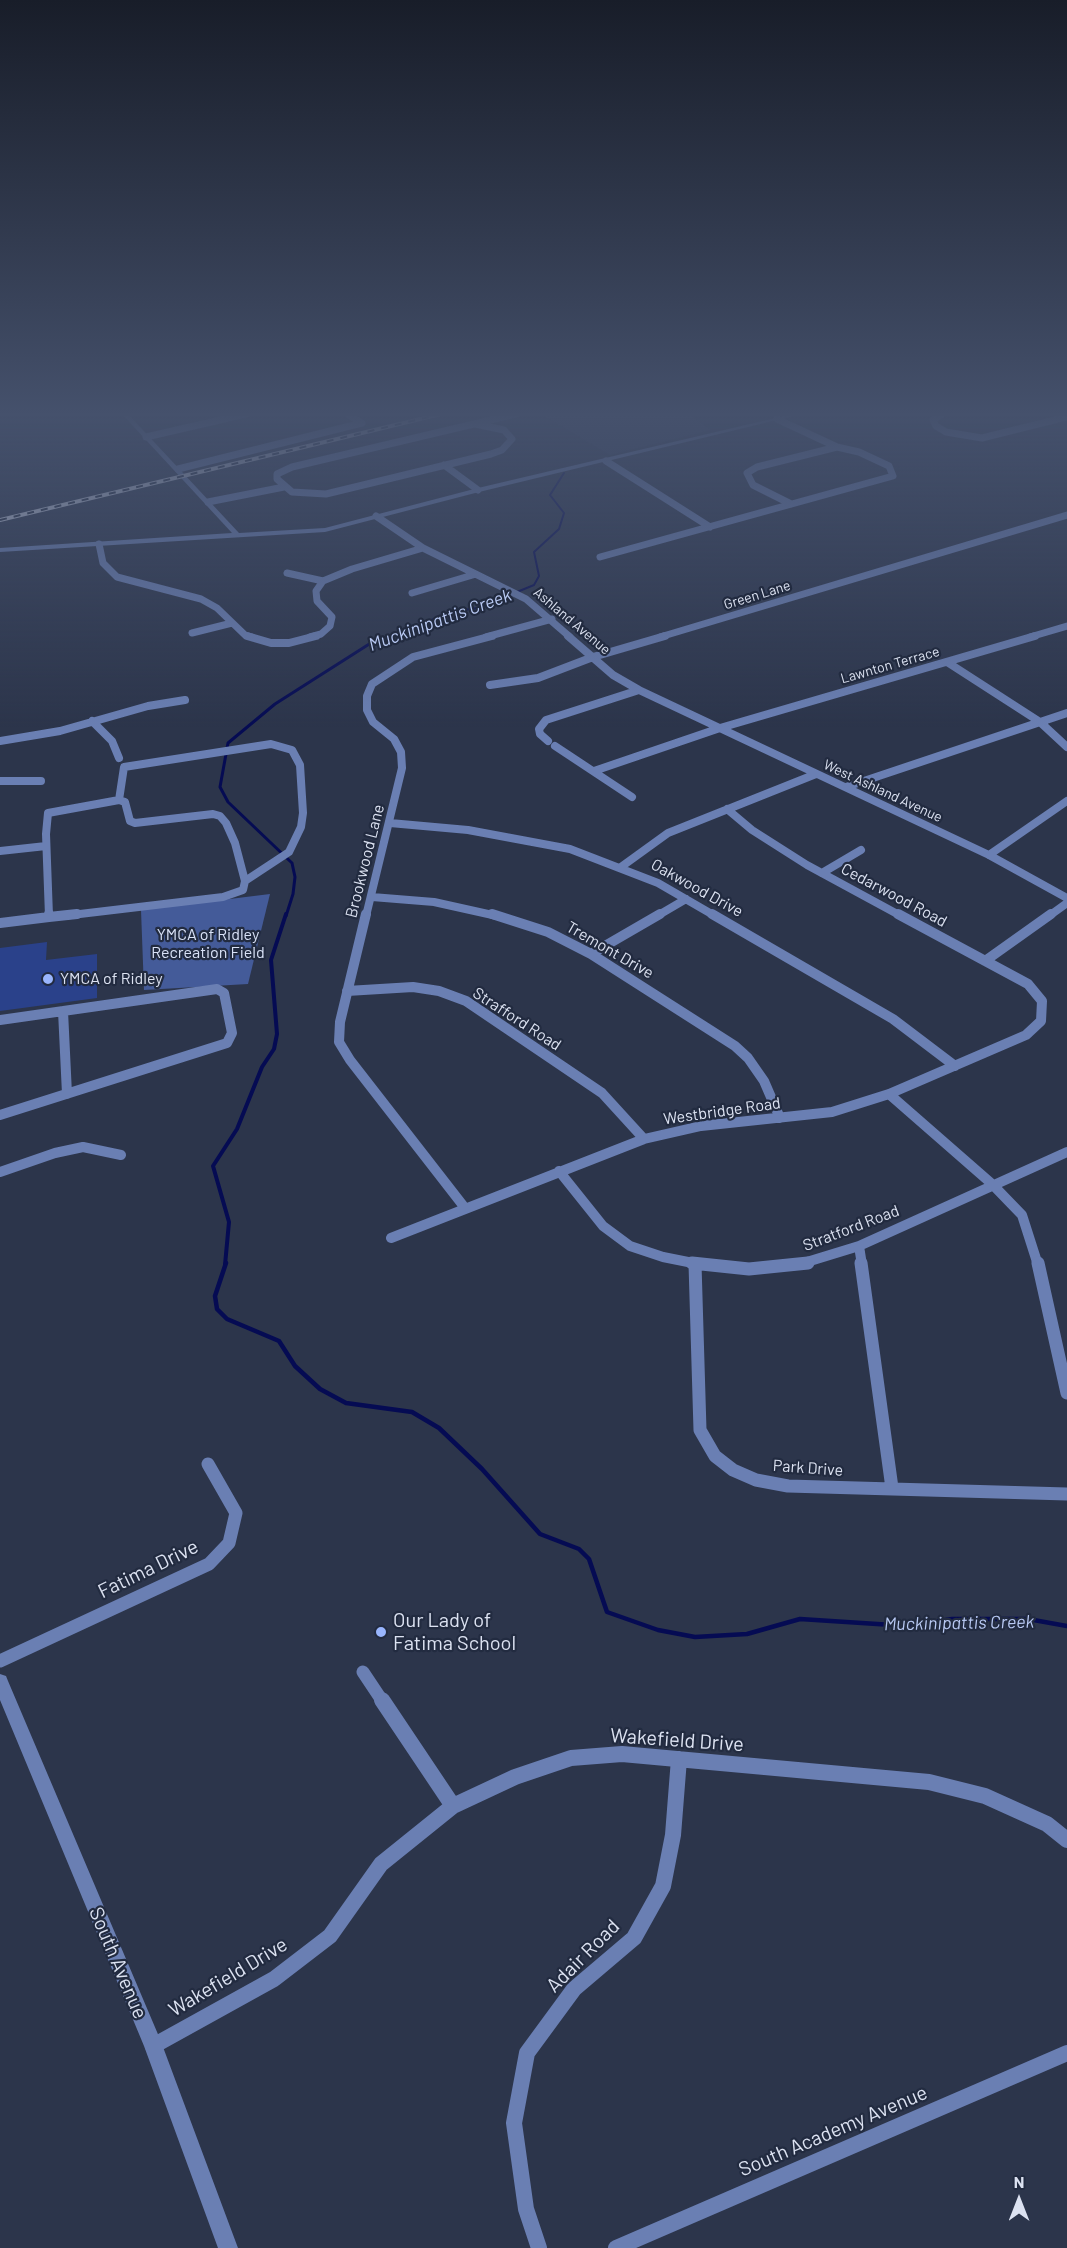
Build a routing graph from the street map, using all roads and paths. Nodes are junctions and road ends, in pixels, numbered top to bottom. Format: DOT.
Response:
graph roads {
  1 [pos="223,519"];
  2 [pos="365,519"];
  3 [pos="380,519"];
  4 [pos="697,519"];
  5 [pos="739,519"];
  6 [pos="1054,519"];
  7 [pos="710,527"];
  8 [pos="238,536"];
  9 [pos="99,544"];
  10 [pos="423,548"];
  11 [pos="0,550"];
  12 [pos="600,557"];
  13 [pos="287,573"];
  14 [pos="476,574"];
  15 [pos="324,581"];
  16 [pos="412,593"];
  17 [pos="552,619"];
  18 [pos="232,623"];
  19 [pos="1067,626"];
  20 [pos="192,633"];
  21 [pos="593,657"];
  22 [pos="947,662"];
  23 [pos="490,685"];
  24 [pos="639,690"];
  25 [pos="185,700"];
  26 [pos="687,712"];
  27 [pos="1067,713"];
  28 [pos="92,721"];
  29 [pos="1040,722"];
  30 [pos="720,728"];
  31 [pos="0,741"];
  32 [pos="1067,747"];
  33 [pos="119,758"];
  34 [pos="594,771"];
  35 [pos="816,774"];
  36 [pos="0,781"];
  37 [pos="41,781"];
  38 [pos="846,787"];
  39 [pos="632,797"];
  40 [pos="119,800"];
  41 [pos="1067,801"];
  42 [pos="728,809"];
  43 [pos="1063,810"];
  44 [pos="390,824"];
  45 [pos="46,846"];
  46 [pos="861,850"];
  47 [pos="0,851"];
  48 [pos="989,855"];
  49 [pos="621,867"];
  50 [pos="822,873"];
  51 [pos="245,881"];
  52 [pos="372,897"];
  53 [pos="1067,898"];
  54 [pos="686,899"];
  55 [pos="1067,903"];
  56 [pos="49,918"];
  57 [pos="0,923"];
  58 [pos="591,954"];
  59 [pos="985,961"];
  60 [pos="347,991"];
  61 [pos="1044,1007"];
  62 [pos="63,1011"];
  63 [pos="0,1020"];
  64 [pos="955,1066"];
  65 [pos="67,1094"];
  66 [pos="889,1094"];
  67 [pos="0,1115"];
  68 [pos="780,1118"];
  69 [pos="644,1139"];
  70 [pos="1067,1152"];
  71 [pos="121,1155"];
  72 [pos="559,1171"];
  73 [pos="0,1172"];
  74 [pos="993,1184"];
  75 [pos="465,1208"];
  76 [pos="391,1238"];
  77 [pos="859,1246"];
  78 [pos="695,1264"];
  79 [pos="1067,1393"];
  80 [pos="208,1464"];
  81 [pos="892,1488"];
  82 [pos="1067,1494"];
  83 [pos="0,1661"];
  84 [pos="363,1672"];
  85 [pos="2,1691"];
  86 [pos="679,1759"];
  87 [pos="453,1806"];
  88 [pos="1067,1840"];
  89 [pos="153,2046"];
  90 [pos="1067,2053"];
  91 [pos="228,2248"];
  92 [pos="539,2248"];
  93 [pos="616,2248"];
  1 -- 8 [label="street"];
  2 -- 8 [label="street"];
  3 -- 10 [label="street, Ashland Avenue"];
  4 -- 7 [label="street"];
  5 -- 7 [label="street"];
  6 -- 21 [label="street, Green Lane"];
  7 -- 12 [label="street"];
  8 -- 9 [label="street"];
  9 -- 11 [label="street"];
  9 -- 18 [label="street"];
  10 -- 14 [label="street, Ashland Avenue"];
  10 -- 15 [label="street"];
  13 -- 15 [label="street"];
  14 -- 16 [label="street"];
  14 -- 17 [label="street, Ashland Avenue"];
  15 -- 18 [label="street"];
  17 -- 21 [label="street, Ashland Avenue"];
  17 -- 44 [label="street, Brookwood Lane"];
  18 -- 20 [label="street"];
  19 -- 22 [label="street, Lawnton Terrace"];
  21 -- 23 [label="street, Green Lane"];
  21 -- 24 [label="street, Ashland Avenue"];
  22 -- 29 [label="street"];
  22 -- 30 [label="street, Lawnton Terrace"];
  24 -- 26 [label="street, Ashland Avenue"];
  24 -- 34 [label="street"];
  25 -- 28 [label="street"];
  26 -- 30 [label="street, West Ashland Avenue"];
  27 -- 29 [label="street"];
  28 -- 31 [label="street"];
  28 -- 33 [label="street"];
  29 -- 32 [label="street"];
  29 -- 38 [label="street"];
  30 -- 34 [label="street, Lawnton Terrace"];
  30 -- 35 [label="street, West Ashland Avenue"];
  34 -- 39 [label="street"];
  35 -- 38 [label="street, West Ashland Avenue"];
  35 -- 42 [label="street"];
  36 -- 37 [label="street"];
  38 -- 48 [label="street, West Ashland Avenue"];
  40 -- 45 [label="street"];
  40 -- 51 [label="street"];
  40 -- 51 [label="street"];
  41 -- 43 [label="street"];
  42 -- 49 [label="street"];
  42 -- 50 [label="street, Cedarwood Road"];
  43 -- 48 [label="street"];
  44 -- 49 [label="street, Oakwood Drive"];
  44 -- 52 [label="street, Brookwood Lane"];
  45 -- 47 [label="street"];
  45 -- 56 [label="street"];
  46 -- 50 [label="street"];
  48 -- 53 [label="street, West Ashland Avenue"];
  49 -- 54 [label="street, Oakwood Drive"];
  50 -- 59 [label="street, Cedarwood Road"];
  51 -- 56 [label="street"];
  52 -- 58 [label="street, Tremont Drive"];
  52 -- 60 [label="street, Brookwood Lane"];
  54 -- 58 [label="street"];
  54 -- 64 [label="street, Oakwood Drive"];
  55 -- 59 [label="street"];
  56 -- 57 [label="street"];
  58 -- 68 [label="street, Tremont Drive"];
  59 -- 61 [label="street, Cedarwood Road"];
  60 -- 69 [label="street, Strafford Road"];
  60 -- 75 [label="street, Brookwood Lane"];
  61 -- 64 [label="street, Westbridge Road"];
  62 -- 63 [label="street"];
  62 -- 65 [label="street"];
  62 -- 65 [label="street"];
  64 -- 66 [label="street, Westbridge Road"];
  65 -- 67 [label="street"];
  66 -- 68 [label="street, Westbridge Road"];
  66 -- 74 [label="street"];
  68 -- 69 [label="street, Westbridge Road"];
  69 -- 72 [label="street, Westbridge Road"];
  70 -- 74 [label="street, Stratford Road"];
  71 -- 73 [label="street"];
  72 -- 75 [label="street, Westbridge Road"];
  72 -- 78 [label="street, Stratford Road"];
  74 -- 77 [label="street, Stratford Road"];
  74 -- 79 [label="street"];
  75 -- 76 [label="street, Westbridge Road"];
  77 -- 78 [label="street, Stratford Road"];
  77 -- 81 [label="street"];
  78 -- 81 [label="street, Park Drive"];
  80 -- 83 [label="street, Fatima Drive"];
  81 -- 82 [label="street, Park Drive"];
  84 -- 87 [label="street"];
  85 -- 89 [label="street, South Avenue"];
  86 -- 87 [label="street, Wakefield Drive"];
  86 -- 88 [label="street, Wakefield Drive"];
  86 -- 92 [label="street, Adair Road"];
  87 -- 89 [label="street, Wakefield Drive"];
  89 -- 91 [label="street, South Avenue"];
  90 -- 93 [label="street, South Academy Avenue"];
}
